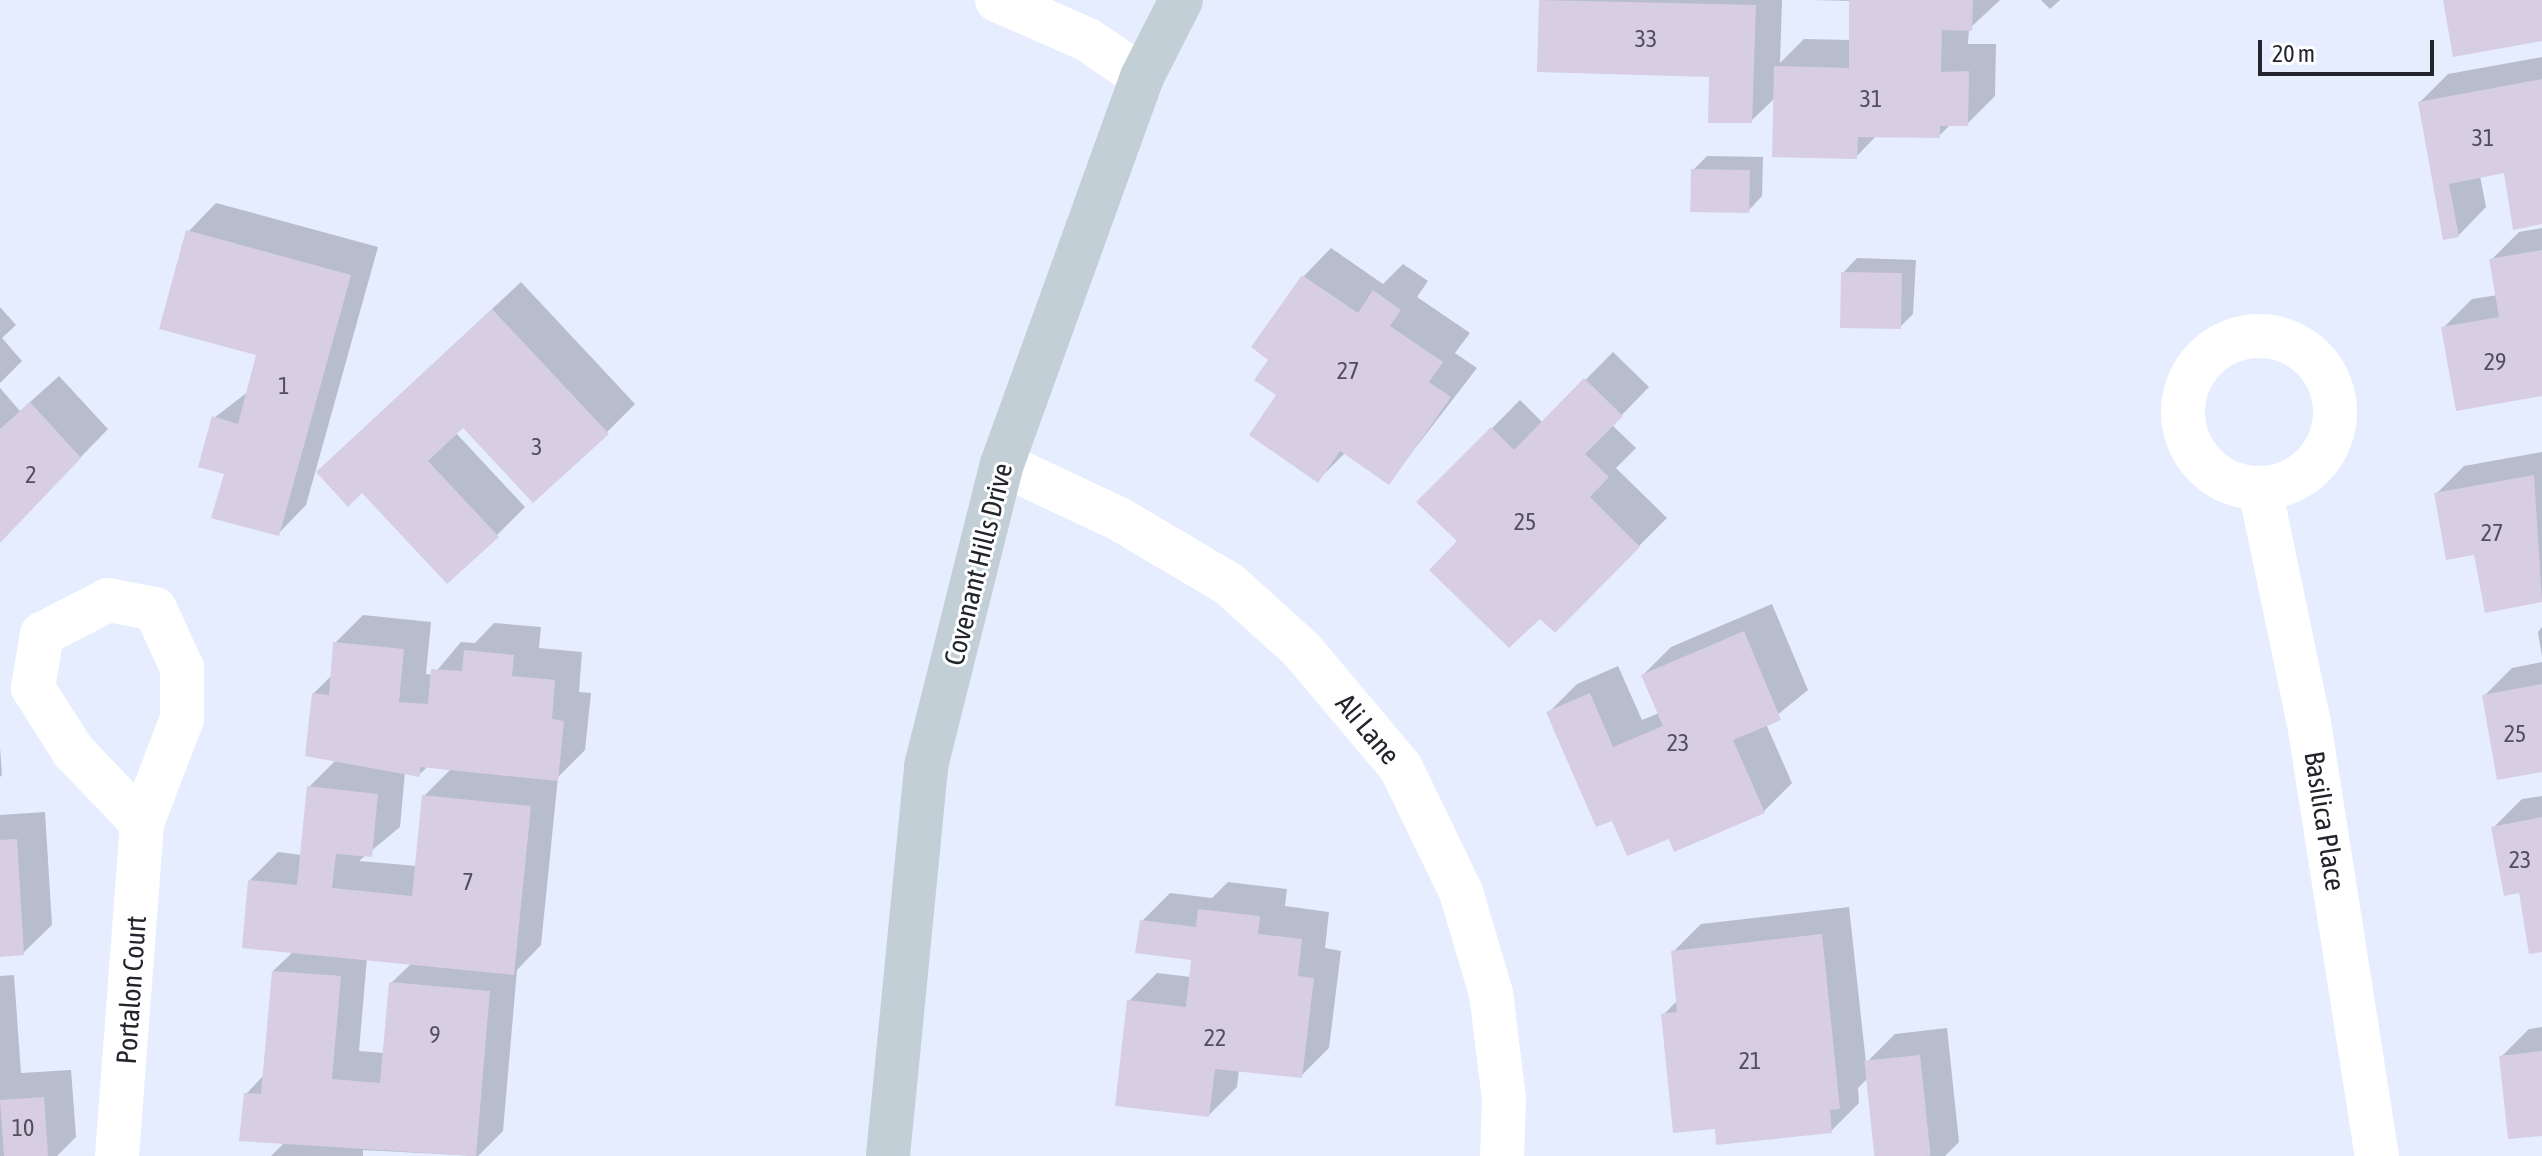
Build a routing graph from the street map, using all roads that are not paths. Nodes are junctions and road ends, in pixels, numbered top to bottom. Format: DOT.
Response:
graph roads {
  1 [pos="997,0"];
  2 [pos="1181,0"];
  3 [pos="1142,77"];
  4 [pos="1002,464"];
  5 [pos="2260,489"];
  6 [pos="142,823"];
  7 [pos="117,1156"];
  8 [pos="888,1156"];
  9 [pos="1502,1156"];
  10 [pos="2377,1156"];
  1 -- 3 [label="street"];
  2 -- 3 [label="street, Covenant Hills Drive"];
  3 -- 4 [label="street, Covenant Hills Drive"];
  4 -- 8 [label="street, Covenant Hills Drive"];
  4 -- 9 [label="street, Ali Lane"];
  5 -- 10 [label="street, Basilica Place"];
  6 -- 6 [label="street, Portalon Court"];
  6 -- 7 [label="street, Portalon Court"];
}
